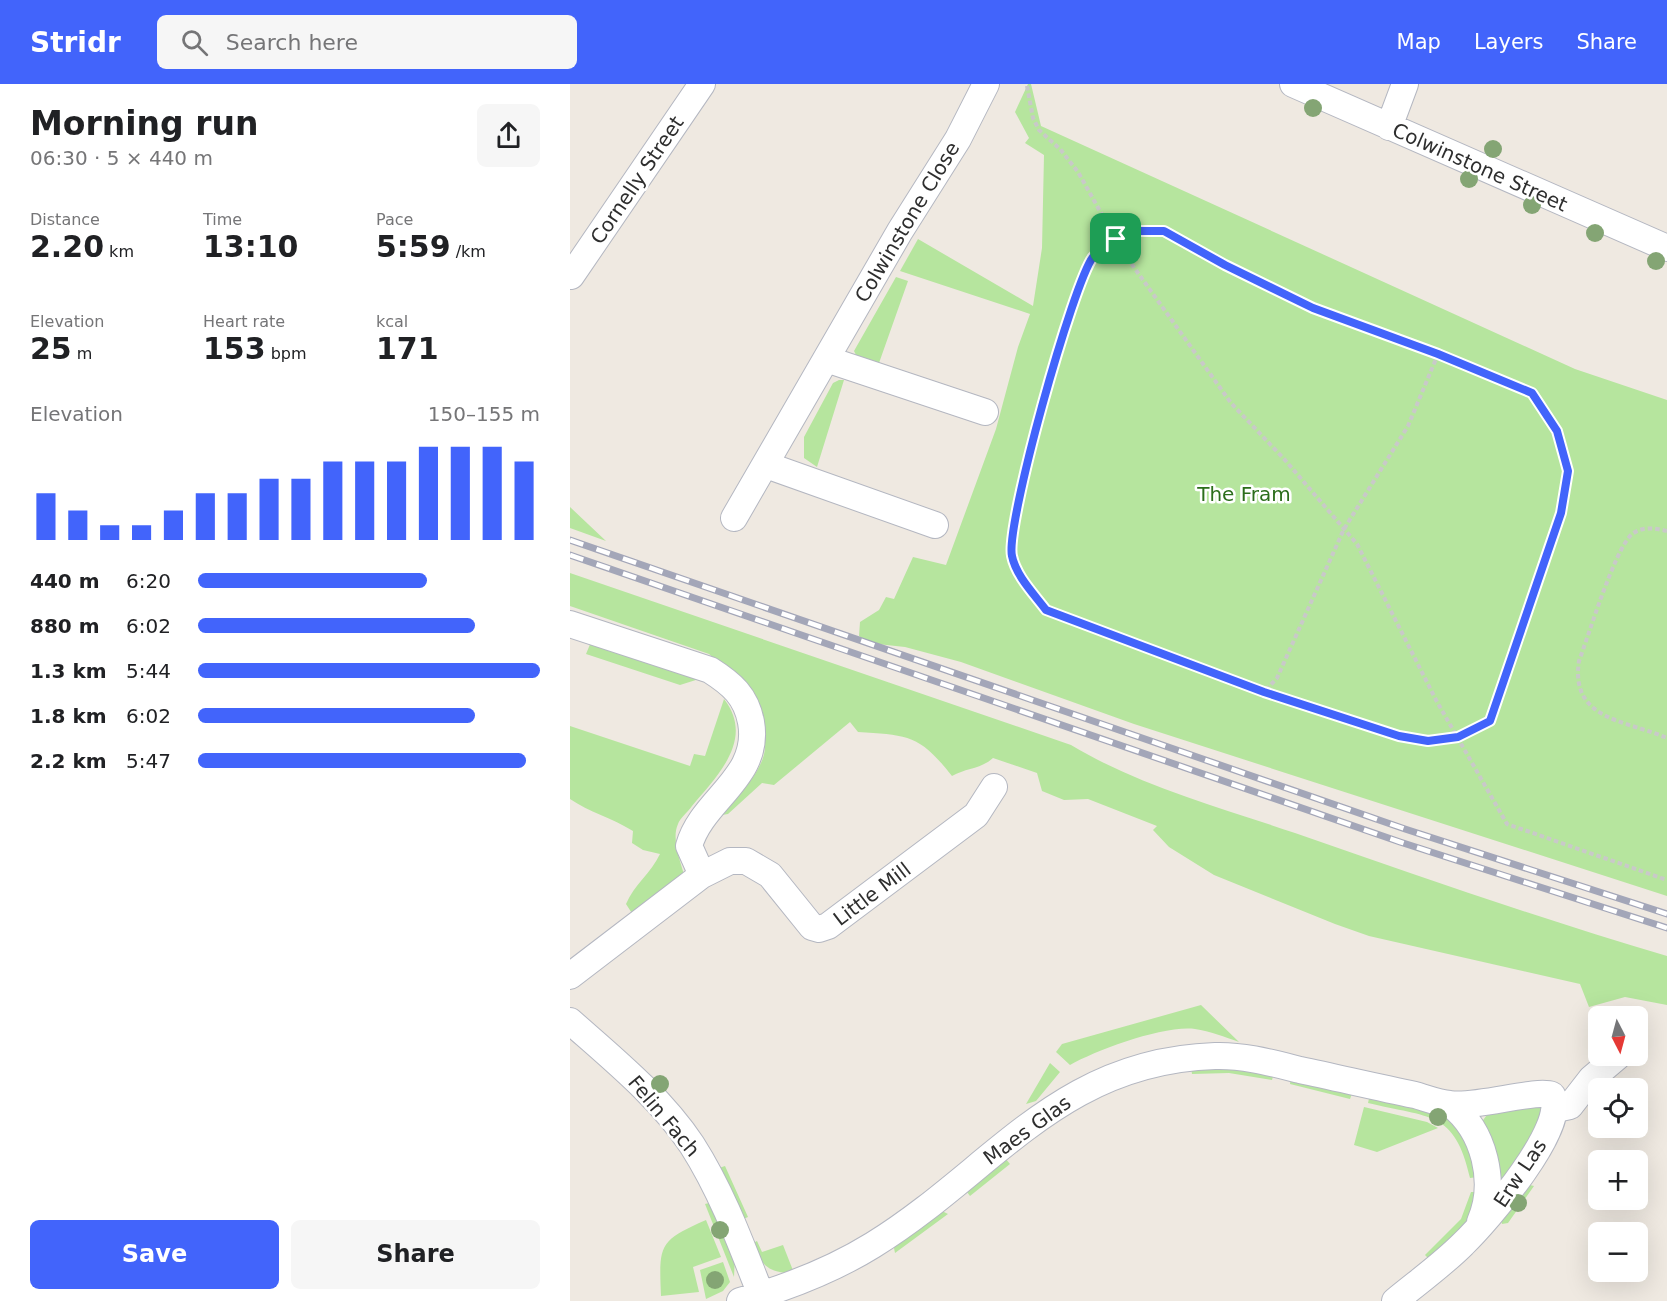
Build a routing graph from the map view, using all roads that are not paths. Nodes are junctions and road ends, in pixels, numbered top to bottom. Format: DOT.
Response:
graph roads {
  1 [pos="702,84"];
  2 [pos="986,84"];
  3 [pos="1293,84"];
  4 [pos="1405,84"];
  5 [pos="1389,127"];
  6 [pos="1667,248"];
  7 [pos="571,276"];
  8 [pos="826,359"];
  9 [pos="985,412"];
  10 [pos="766,465"];
  11 [pos="734,518"];
  12 [pos="935,525"];
  13 [pos="570,624"];
  14 [pos="994,787"];
  15 [pos="702,876"];
  16 [pos="570,976"];
  17 [pos="570,1022"];
  18 [pos="1607,1066"];
  19 [pos="1450,1104"];
  20 [pos="1556,1109"];
  21 [pos="1476,1231"];
  22 [pos="750,1298"];
  23 [pos="1395,1301"];
  1 -- 7 [label="street, Cornelly Street"];
  2 -- 8 [label="street, Colwinstone Close"];
  3 -- 5 [label="street, Colwinstone Street"];
  4 -- 5 [label="street"];
  5 -- 6 [label="street, Colwinstone Street"];
  8 -- 9 [label="street"];
  8 -- 10 [label="street, Colwinstone Close"];
  10 -- 11 [label="street, Colwinstone Close"];
  10 -- 12 [label="street"];
  13 -- 15 [label="street"];
  14 -- 15 [label="street, Little Mill"];
  15 -- 16 [label="street, Little Mill"];
  17 -- 22 [label="street, Felin Fach"];
  18 -- 20 [label="street, Erw Las"];
  19 -- 20 [label="street"];
  19 -- 21 [label="street, Erw Las"];
  19 -- 22 [label="street, Maes Glas"];
  20 -- 21 [label="street, Erw Las"];
  21 -- 23 [label="street, Erw Las"];
}
